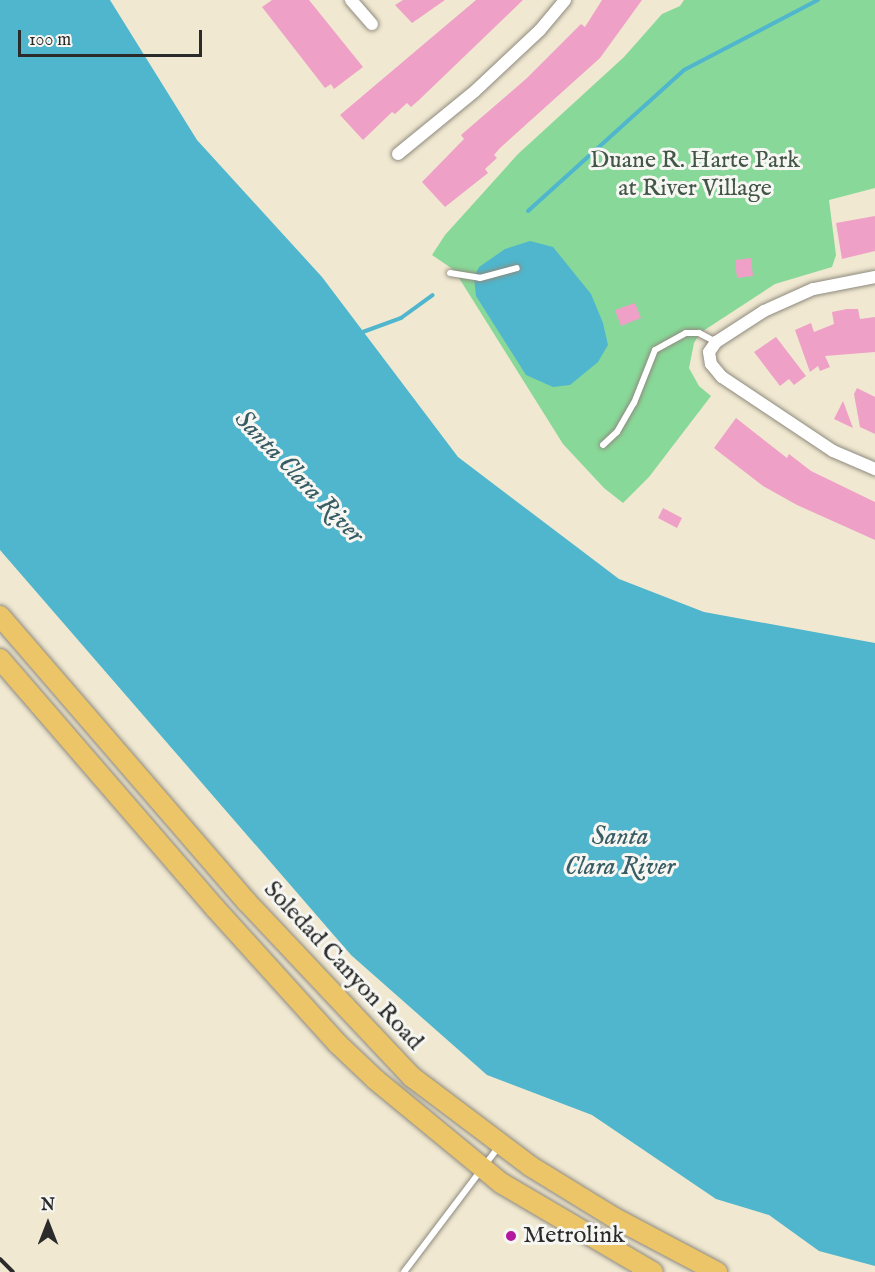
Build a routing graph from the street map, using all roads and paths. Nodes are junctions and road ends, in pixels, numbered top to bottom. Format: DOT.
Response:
graph roads {
  1 [pos="351,0"];
  2 [pos="565,0"];
  3 [pos="372,24"];
  4 [pos="398,154"];
  5 [pos="517,268"];
  6 [pos="450,273"];
  7 [pos="875,277"];
  8 [pos="716,342"];
  9 [pos="603,445"];
  10 [pos="875,469"];
  11 [pos="0,616"];
  12 [pos="0,659"];
  13 [pos="113,791"];
  14 [pos="237,890"];
  15 [pos="500,1145"];
  16 [pos="483,1170"];
  17 [pos="404,1272"];
  18 [pos="653,1272"];
  19 [pos="717,1272"];
  1 -- 3 [label="street"];
  2 -- 4 [label="street"];
  5 -- 6 [label="lane"];
  7 -- 8 [label="street"];
  8 -- 9 [label="lane"];
  8 -- 10 [label="street"];
  11 -- 14 [label="main road, Soledad Canyon Road"];
  12 -- 13 [label="main road"];
  13 -- 14 [label="main road"];
  13 -- 16 [label="main road"];
  14 -- 15 [label="main road, Soledad Canyon Road"];
  15 -- 16 [label="lane"];
  15 -- 19 [label="main road, Soledad Canyon Road"];
  16 -- 17 [label="lane"];
  16 -- 18 [label="main road"];
}
